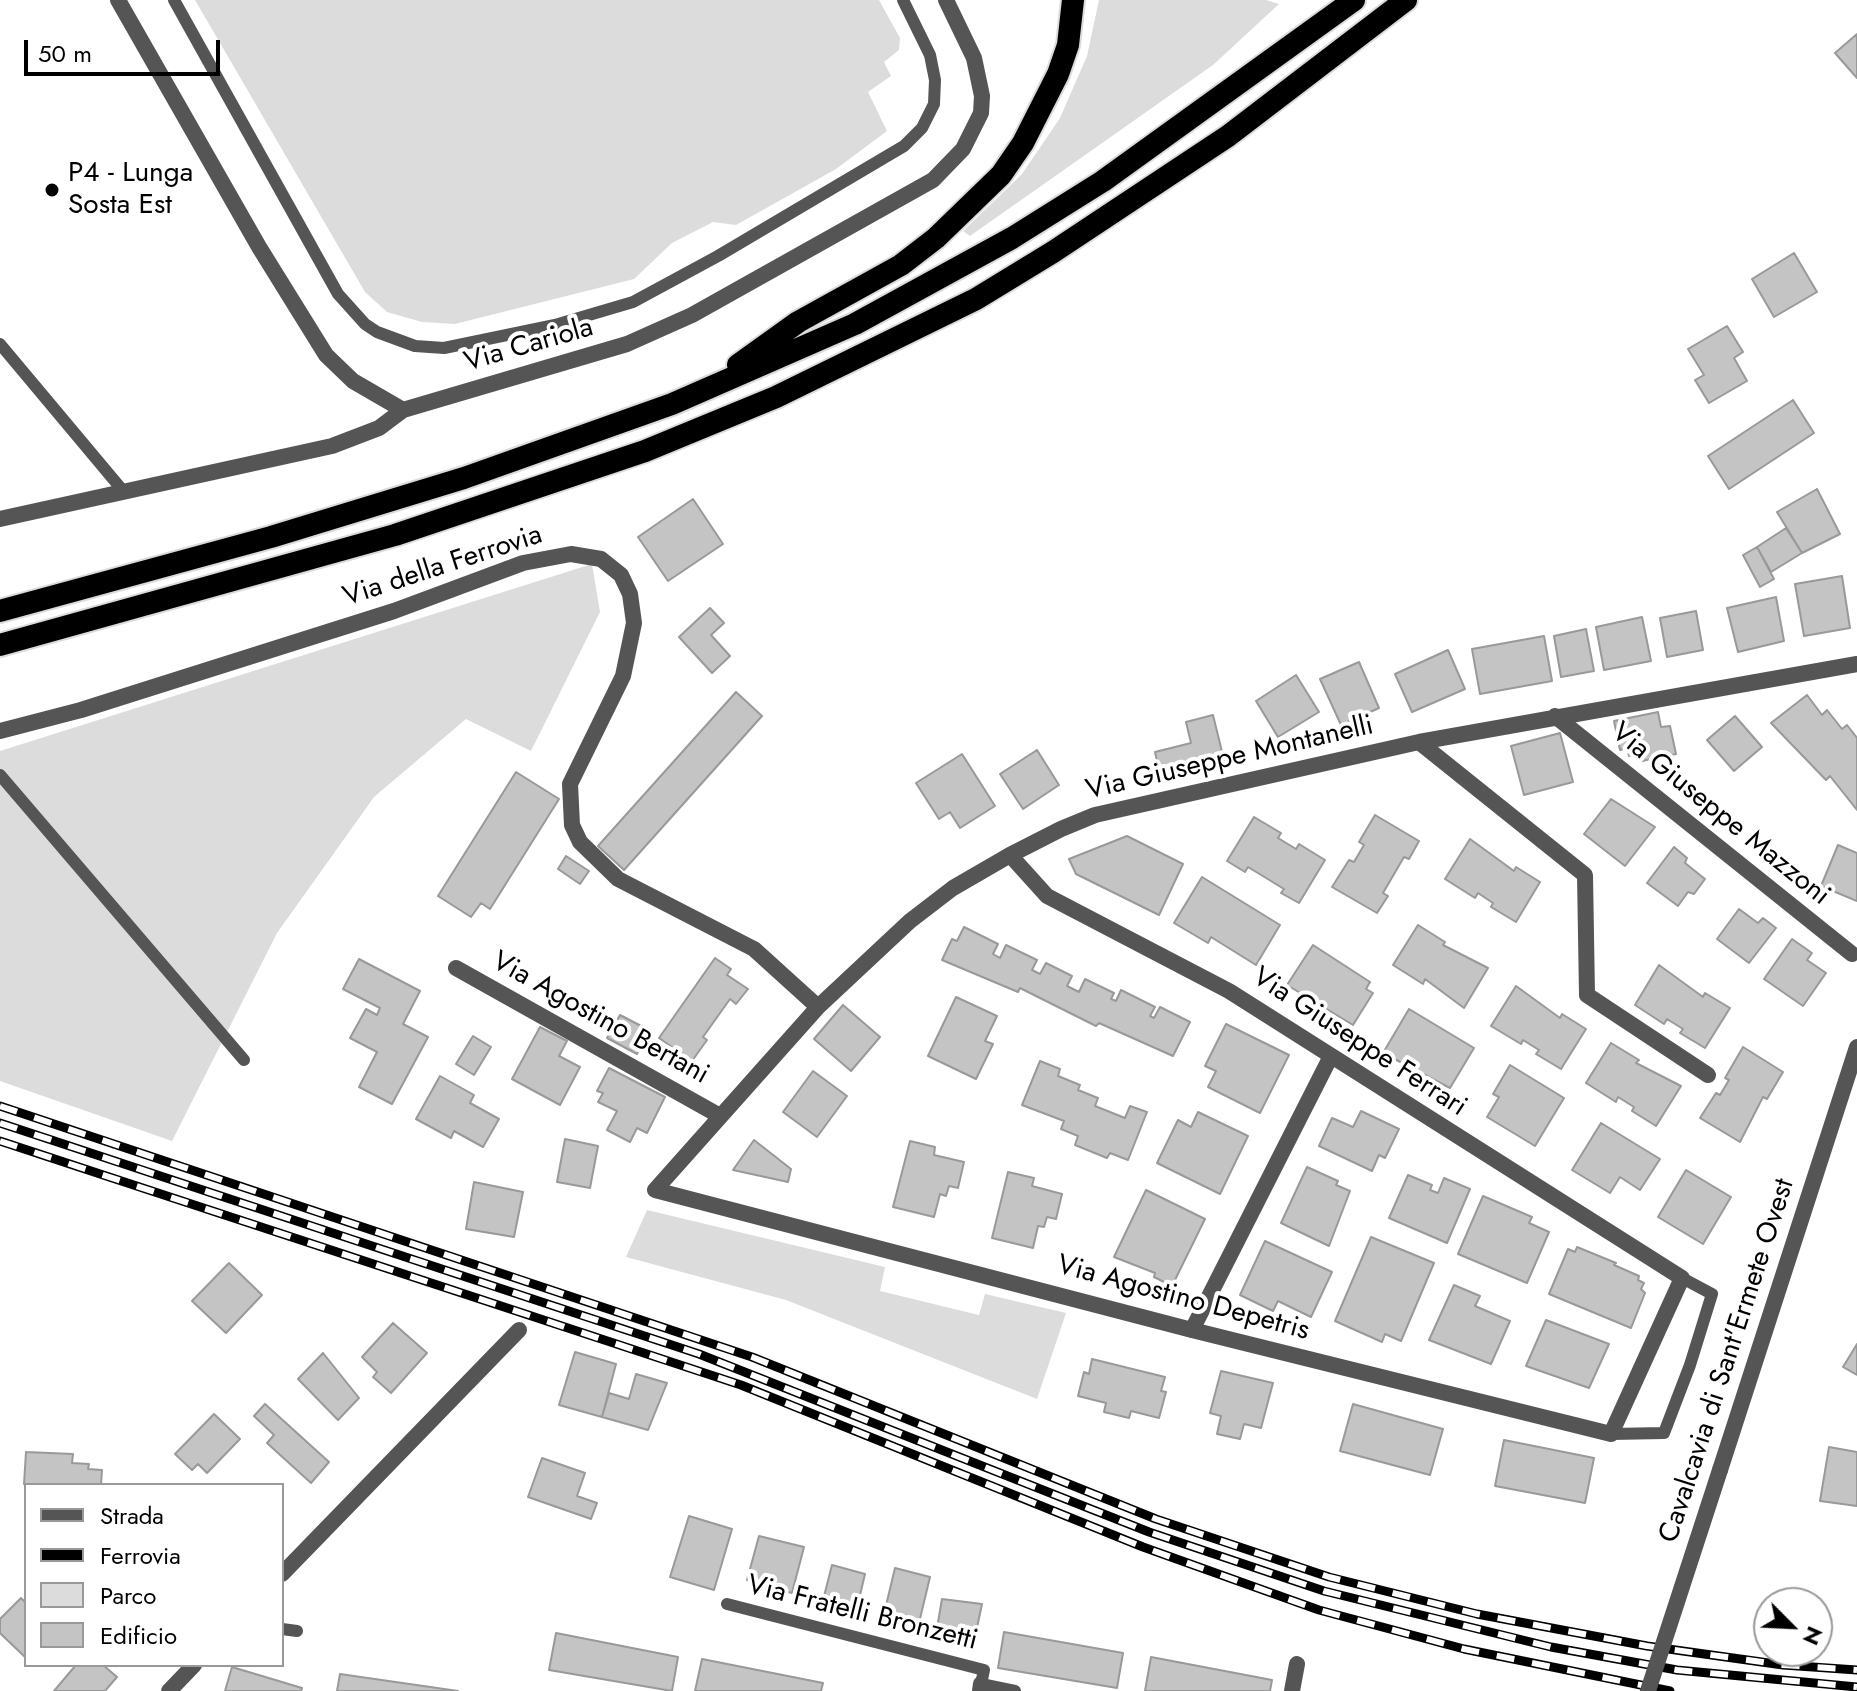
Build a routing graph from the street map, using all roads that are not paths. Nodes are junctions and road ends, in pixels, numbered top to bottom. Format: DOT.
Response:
graph roads {
  1 [pos="118,0"];
  2 [pos="174,0"];
  3 [pos="903,0"];
  4 [pos="946,0"];
  5 [pos="1073,0"];
  6 [pos="1354,0"];
  7 [pos="1406,0"];
  8 [pos="0,344"];
  9 [pos="701,392"];
  10 [pos="403,410"];
  11 [pos="124,492"];
  12 [pos="0,519"];
  13 [pos="0,611"];
  14 [pos="0,645"];
  15 [pos="1857,664"];
  16 [pos="1555,716"];
  17 [pos="0,731"];
  18 [pos="1419,742"];
  19 [pos="0,775"];
  20 [pos="1010,855"];
  21 [pos="1852,954"];
  22 [pos="456,968"];
  23 [pos="818,1007"];
  24 [pos="1857,1047"];
  25 [pos="1330,1058"];
  26 [pos="244,1060"];
  27 [pos="1708,1075"];
  28 [pos="720,1116"];
  29 [pos="655,1190"];
  30 [pos="1682,1278"];
  31 [pos="519,1330"];
  32 [pos="1192,1330"];
  33 [pos="1611,1434"];
  34 [pos="284,1572"];
  35 [pos="727,1604"];
  36 [pos="284,1629"];
  37 [pos="297,1631"];
  38 [pos="1297,1664"];
  39 [pos="192,1667"];
  40 [pos="981,1687"];
  41 [pos="169,1691"];
  42 [pos="1015,1691"];
  43 [pos="1292,1691"];
  44 [pos="1648,1691"];
  1 -- 10 [label="street"];
  2 -- 3 [label="lane"];
  4 -- 10 [label="street, Via Cariola"];
  5 -- 9 [label="highway"];
  6 -- 9 [label="highway"];
  7 -- 14 [label="highway"];
  8 -- 11 [label="lane"];
  9 -- 13 [label="highway"];
  10 -- 11 [label="street"];
  11 -- 12 [label="street"];
  15 -- 16 [label="street, Via Giuseppe Montanelli"];
  16 -- 18 [label="street, Via Giuseppe Montanelli"];
  16 -- 21 [label="street, Via Giuseppe Mazzoni"];
  17 -- 23 [label="street, Via della Ferrovia"];
  18 -- 20 [label="street, Via Giuseppe Montanelli"];
  18 -- 27 [label="street"];
  19 -- 26 [label="lane"];
  20 -- 23 [label="street, Via Giuseppe Montanelli"];
  20 -- 25 [label="street, Via Giuseppe Ferrari"];
  22 -- 28 [label="street, Via Agostino Bertani"];
  23 -- 28 [label="street, Via Giuseppe Montanelli"];
  24 -- 44 [label="street, Cavalcavia di Sant'Ermete Ovest, bridge"];
  25 -- 30 [label="street, Via Giuseppe Ferrari"];
  25 -- 32 [label="street"];
  28 -- 29 [label="street, Via Giuseppe Montanelli"];
  29 -- 32 [label="street, Via Agostino Depetris"];
  30 -- 33 [label="street"];
  30 -- 33 [label="lane, Via Giuseppe Ferrari"];
  31 -- 34 [label="street"];
  32 -- 33 [label="street, Via Agostino Depetris"];
  35 -- 40 [label="lane, Via Fratelli Bronzetti"];
  36 -- 37 [label="lane"];
  38 -- 43 [label="street"];
  39 -- 41 [label="street"];
  40 -- 42 [label="lane, Via Fratelli Bronzetti"];
}
